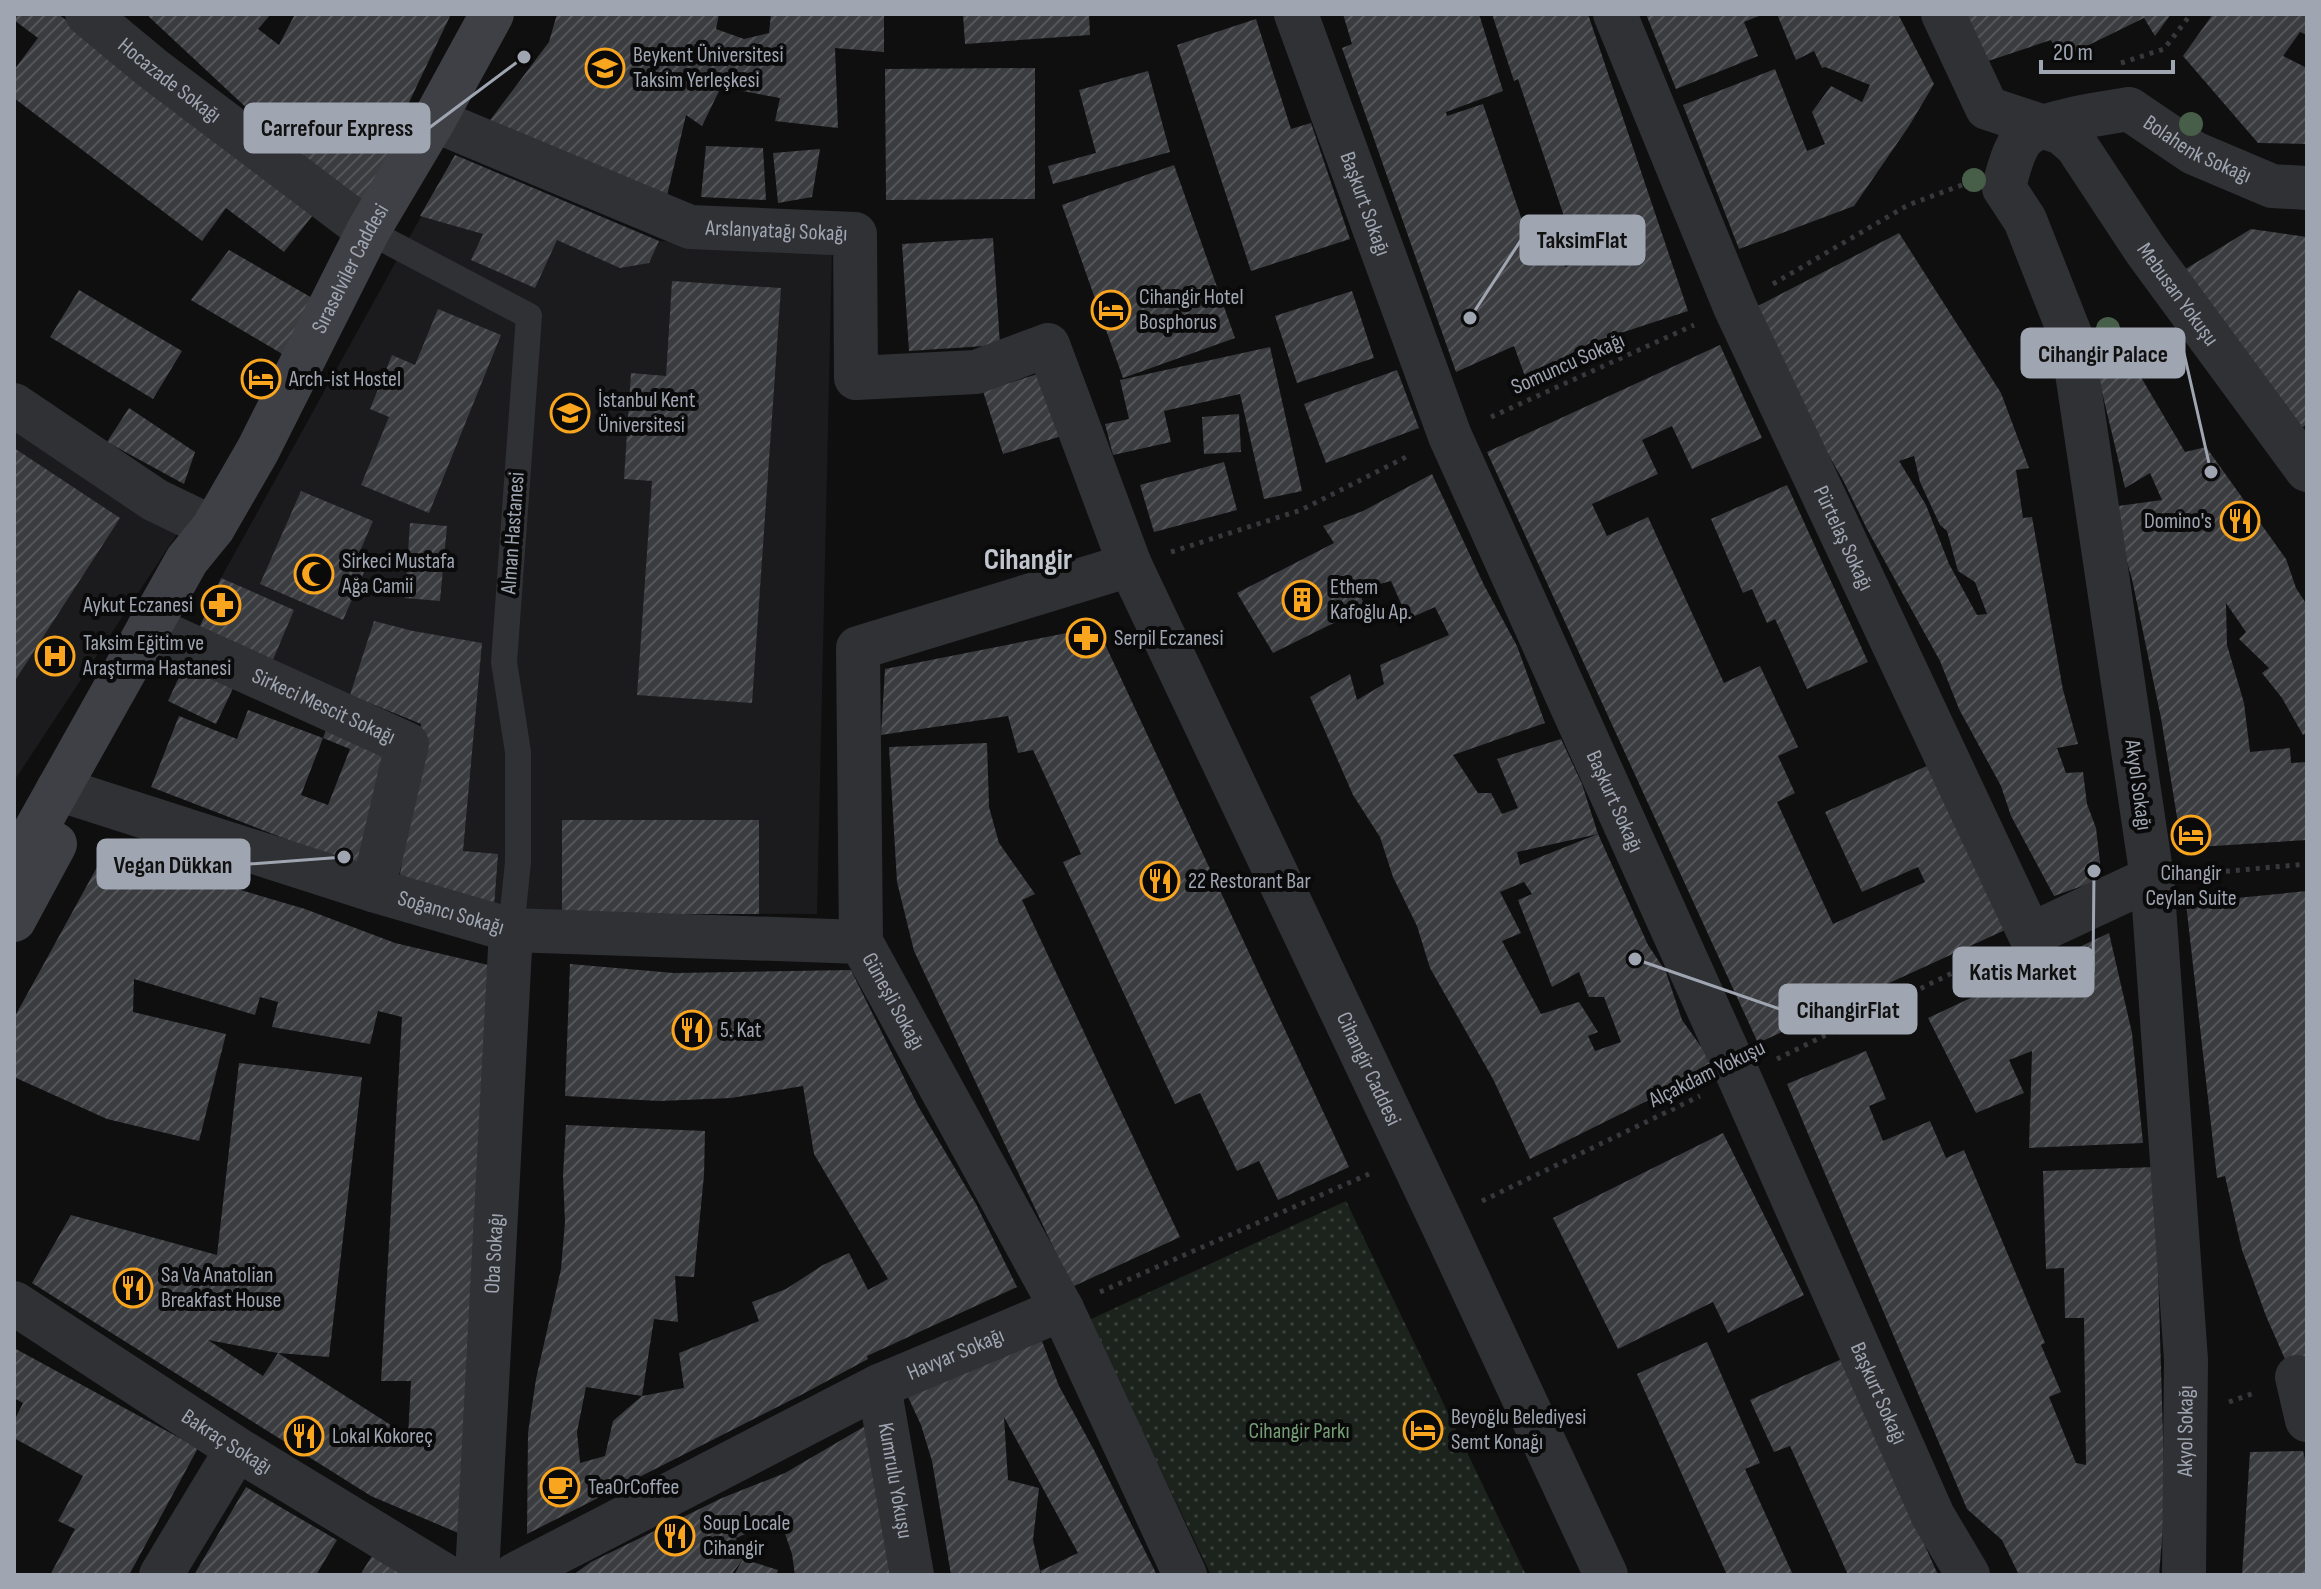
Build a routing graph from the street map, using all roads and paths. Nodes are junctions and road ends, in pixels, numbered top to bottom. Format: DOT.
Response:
graph roads {
  1 [pos="87,14"];
  2 [pos="492,14"];
  3 [pos="1296,14"];
  4 [pos="1615,14"];
  5 [pos="1943,14"];
  6 [pos="434,120"];
  7 [pos="2046,126"];
  8 [pos="2008,167"];
  9 [pos="2307,188"];
  10 [pos="368,231"];
  11 [pos="1735,307"];
  12 [pos="14,405"];
  13 [pos="1450,436"];
  14 [pos="2307,470"];
  15 [pos="213,528"];
  16 [pos="1130,565"];
  17 [pos="158,631"];
  18 [pos="69,793"];
  19 [pos="2307,864"];
  20 [pos="14,868"];
  21 [pos="2152,878"];
  22 [pos="373,890"];
  23 [pos="14,920"];
  24 [pos="511,930"];
  25 [pos="2030,935"];
  26 [pos="861,942"];
  27 [pos="1739,1077"];
  28 [pos="1410,1156"];
  29 [pos="1441,1221"];
  30 [pos="14,1303"];
  31 [pos="1062,1309"];
  32 [pos="2297,1377"];
  33 [pos="879,1386"];
  34 [pos="2185,1419"];
  35 [pos="2307,1420"];
  36 [pos="237,1449"];
  37 [pos="161,1575"];
  38 [pos="444,1575"];
  39 [pos="477,1575"];
  40 [pos="514,1575"];
  41 [pos="912,1575"];
  42 [pos="1185,1575"];
  43 [pos="1606,1575"];
  44 [pos="1968,1575"];
  45 [pos="2184,1575"];
  1 -- 10 [label="street, Hocazade Sokağı"];
  2 -- 6 [label="main road, Sıraselviler Caddesi"];
  3 -- 13 [label="street, Başkurt Sokağı"];
  4 -- 11 [label="street, Pürtelaş Sokağı"];
  5 -- 7 [label="street"];
  6 -- 10 [label="main road, Sıraselviler Caddesi"];
  6 -- 16 [label="street, Arslanyatağı Sokağı"];
  7 -- 8 [label="street"];
  7 -- 9 [label="street, Bolahenk Sokağı"];
  7 -- 14 [label="street, Mebusan Yokuşu"];
  8 -- 11 [label="path, Somuncu Sokağı"];
  8 -- 21 [label="street, Akyol Sokağı"];
  10 -- 15 [label="main road, Sıraselviler Caddesi"];
  10 -- 24 [label="lane, Alman Hastanesi"];
  11 -- 13 [label="path, Somuncu Sokağı"];
  11 -- 25 [label="street, Pürtelaş Sokağı"];
  12 -- 15 [label="street"];
  13 -- 16 [label="path, Somuncu Sokağı"];
  13 -- 27 [label="street, Başkurt Sokağı"];
  15 -- 17 [label="main road, Sıraselviler Caddesi"];
  16 -- 26 [label="street, Güneşli Sokağı"];
  16 -- 28 [label="street, Cihangir Caddesi"];
  17 -- 18 [label="main road, Sıraselviler Caddesi"];
  17 -- 22 [label="street, Sirkeci Mescit Sokağı"];
  18 -- 20 [label="main road, Sıraselviler Caddesi"];
  18 -- 22 [label="street, Soğancı Sokağı"];
  18 -- 23 [label="main road, Sıraselviler Caddesi"];
  19 -- 21 [label="path"];
  21 -- 25 [label="street"];
  21 -- 34 [label="street, Akyol Sokağı"];
  22 -- 24 [label="street, Soğancı Sokağı"];
  24 -- 26 [label="street, Soğancı Sokağı"];
  24 -- 39 [label="street, Oba Sokağı"];
  25 -- 27 [label="path, Alçakdam Yokuşu"];
  26 -- 31 [label="street, Güneşli Sokağı"];
  27 -- 29 [label="path, Alçakdam Yokuşu"];
  27 -- 44 [label="street, Başkurt Sokağı"];
  28 -- 29 [label="street, Cihangir Caddesi"];
  28 -- 31 [label="path"];
  29 -- 43 [label="street, Cihangir Caddesi"];
  30 -- 36 [label="street, Bakraç Sokağı"];
  31 -- 33 [label="street, Havyar Sokağı"];
  31 -- 42 [label="street, Güneşli Sokağı"];
  32 -- 34 [label="path"];
  32 -- 35 [label="street"];
  33 -- 40 [label="street, Havyar Sokağı"];
  33 -- 41 [label="street, Kumrulu Yokuşu"];
  34 -- 45 [label="street, Akyol Sokağı"];
  36 -- 37 [label="street"];
  36 -- 38 [label="street, Bakraç Sokağı"];
}
